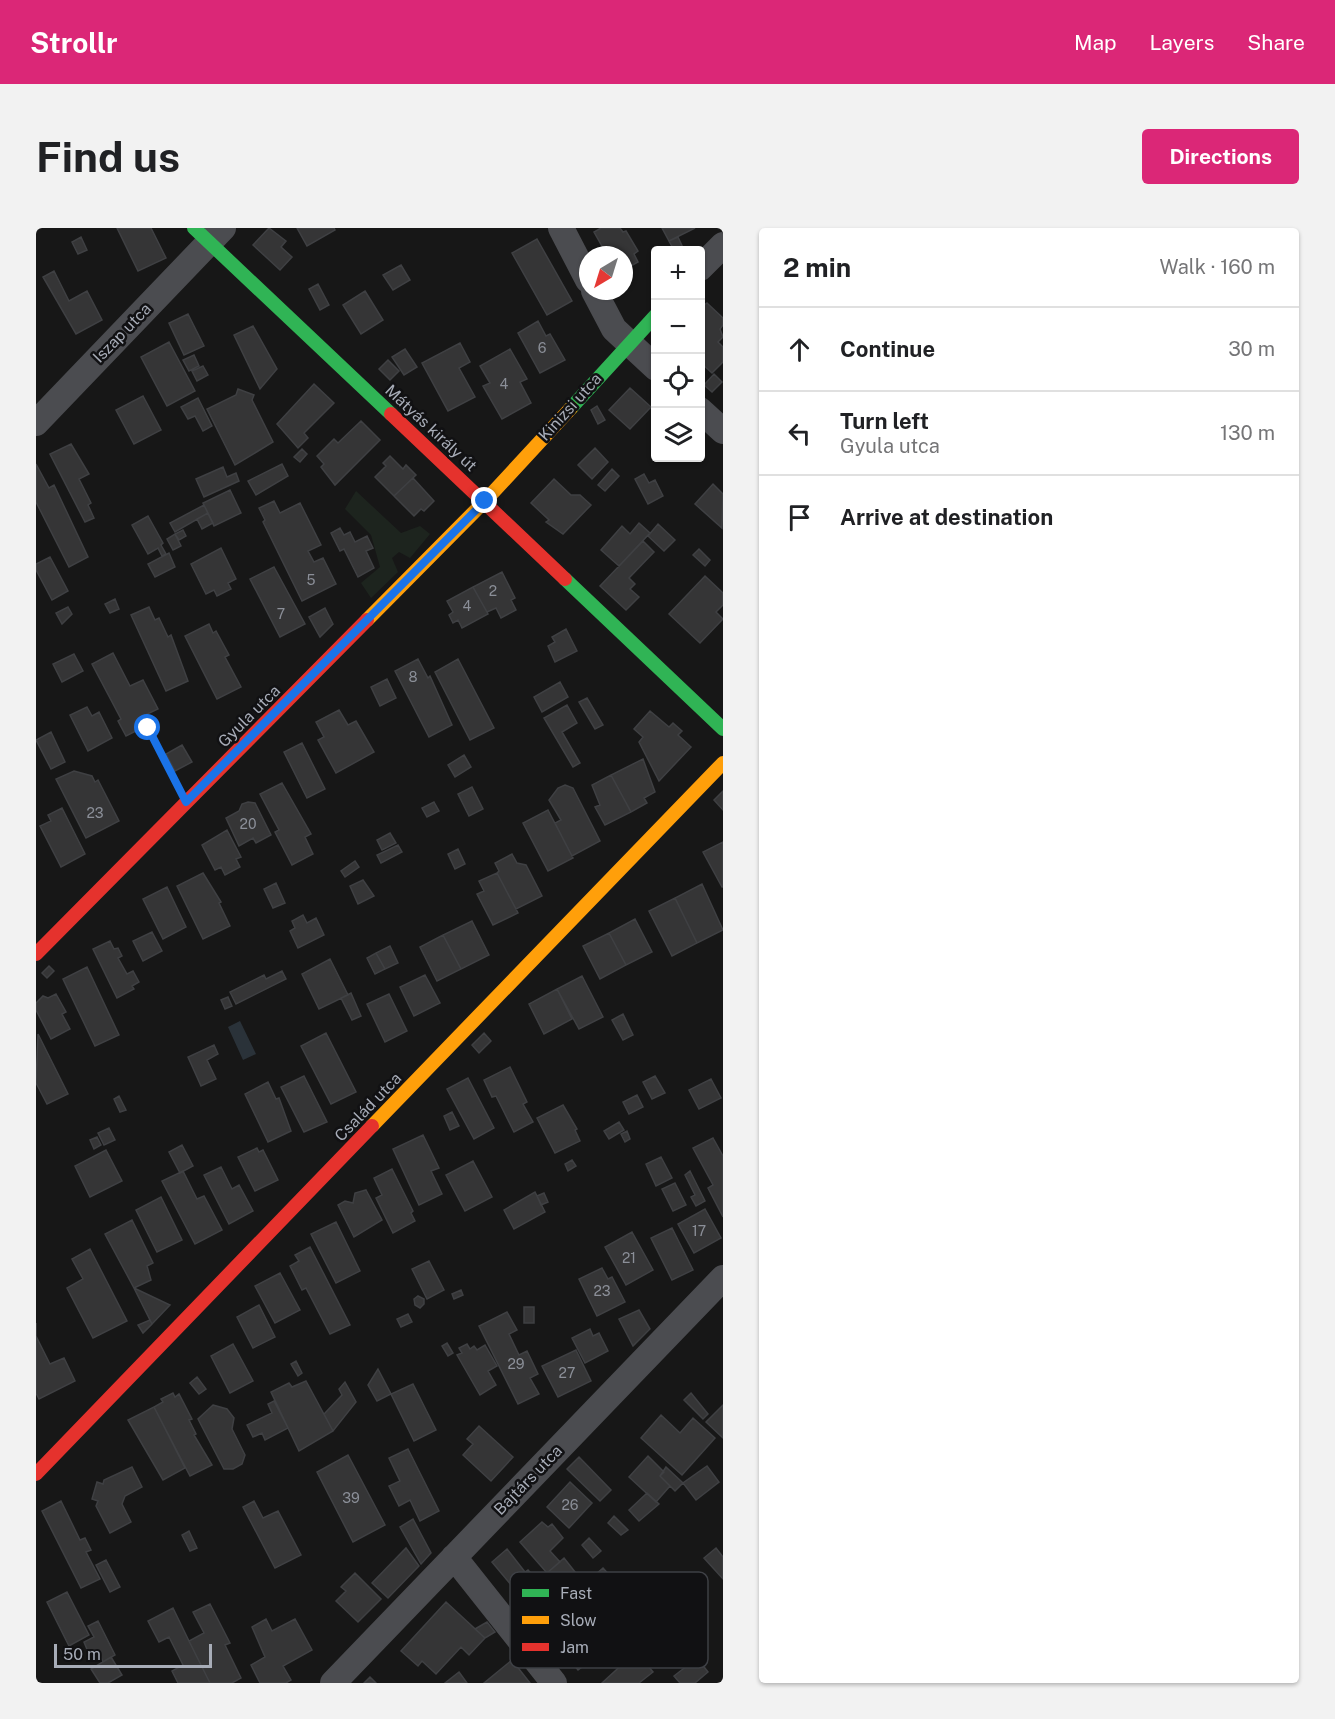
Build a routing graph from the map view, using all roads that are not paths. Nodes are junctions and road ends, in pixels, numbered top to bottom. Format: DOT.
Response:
graph roads {
  1 [pos="561,228"];
  2 [pos="208,233"];
  3 [pos="723,245"];
  4 [pos="579,263"];
  5 [pos="705,263"];
  6 [pos="599,300"];
  7 [pos="651,320"];
  8 [pos="629,343"];
  9 [pos="651,363"];
  10 [pos="705,415"];
  11 [pos="36,423"];
  12 [pos="723,431"];
  13 [pos="485,501"];
  14 [pos="723,729"];
  15 [pos="723,762"];
  16 [pos="36,954"];
  17 [pos="723,1278"];
  18 [pos="36,1474"];
  19 [pos="454,1557"];
  20 [pos="510,1628"];
  21 [pos="542,1668"];
  22 [pos="333,1683"];
  23 [pos="554,1683"];
  1 -- 4 [label="street"];
  2 -- 11 [label="street, Iszap utca"];
  2 -- 13 [label="street, Mátyás király út"];
  3 -- 5 [label="street"];
  6 -- 8 [label="street"];
  7 -- 8 [label="street, Kinizsi utca"];
  8 -- 9 [label="street"];
  8 -- 13 [label="street, Kinizsi utca"];
  10 -- 12 [label="street"];
  13 -- 14 [label="street, Mátyás király út"];
  13 -- 16 [label="street, Gyula utca"];
  15 -- 18 [label="street, Család utca"];
  17 -- 19 [label="street, Bajtárs utca"];
  19 -- 20 [label="street"];
  19 -- 22 [label="street, Bajtárs utca"];
  21 -- 23 [label="street"];
}
